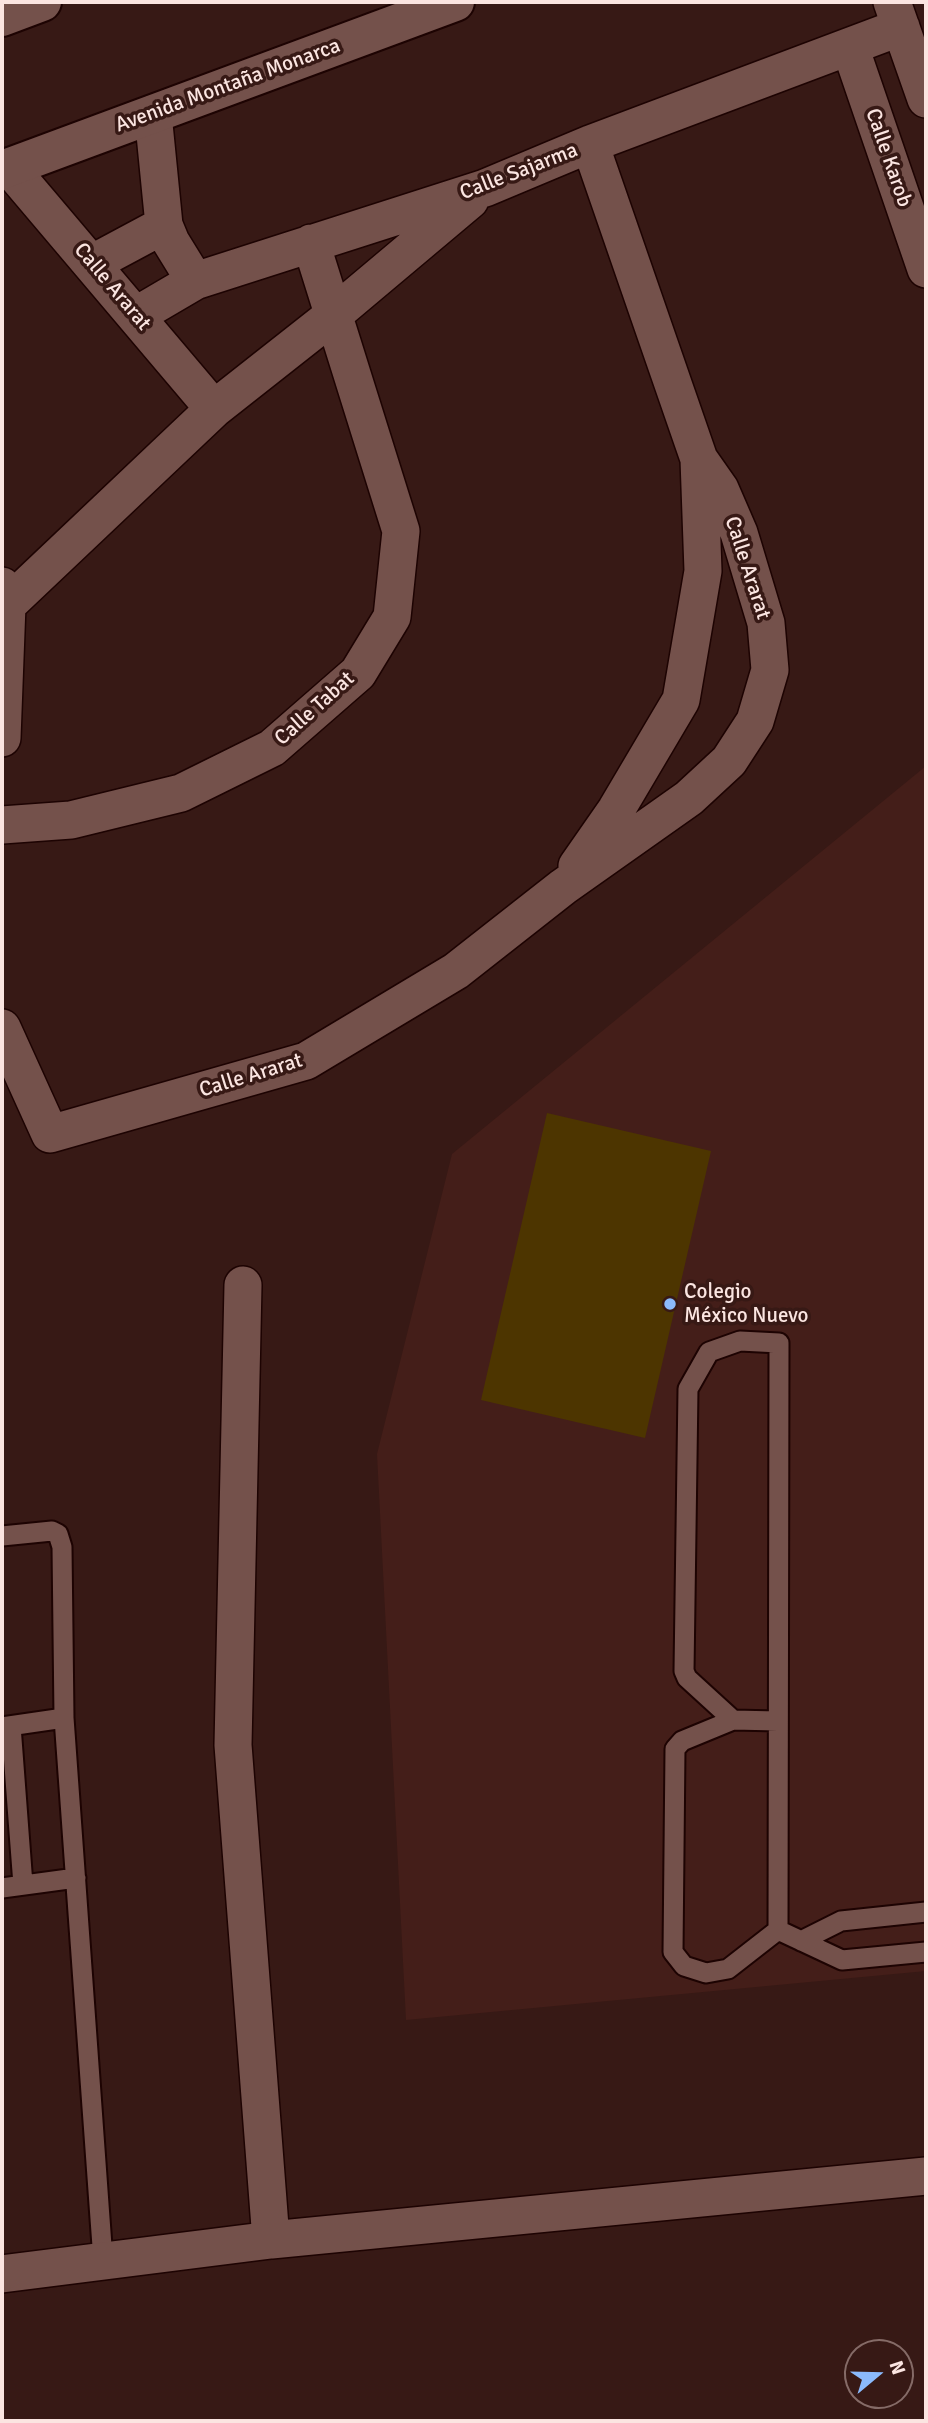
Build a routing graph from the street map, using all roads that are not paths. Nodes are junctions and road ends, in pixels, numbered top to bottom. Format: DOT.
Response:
graph roads {
  1 [pos="42,2"];
  2 [pos="454,2"];
  3 [pos="897,14"];
  4 [pos="2,17"];
  5 [pos="850,47"];
  6 [pos="926,99"];
  7 [pos="153,114"];
  8 [pos="590,144"];
  9 [pos="5,168"];
  10 [pos="485,188"];
  11 [pos="164,225"];
  12 [pos="310,243"];
  13 [pos="93,263"];
  14 [pos="926,269"];
  15 [pos="195,281"];
  16 [pos="137,315"];
  17 [pos="332,316"];
  18 [pos="214,409"];
  19 [pos="699,459"];
  20 [pos="4,596"];
  21 [pos="2,738"];
  22 [pos="2,825"];
  23 [pos="563,887"];
  24 [pos="2,1028"];
  25 [pos="243,1285"];
  26 [pos="2,1536"];
  27 [pos="64,1718"];
  28 [pos="733,1720"];
  29 [pos="778,1721"];
  30 [pos="6,1726"];
  31 [pos="75,1878"];
  32 [pos="23,1885"];
  33 [pos="2,1888"];
  34 [pos="926,1912"];
  35 [pos="778,1930"];
  36 [pos="801,1941"];
  37 [pos="926,1952"];
  38 [pos="926,2176"];
  39 [pos="271,2240"];
  40 [pos="103,2260"];
  41 [pos="2,2274"];
  1 -- 4 [label="main road"];
  2 -- 7 [label="main road, Avenida Montaña Monarca"];
  3 -- 5 [label="street, Calle Sajarma"];
  3 -- 6 [label="street"];
  5 -- 8 [label="street, Calle Sajarma"];
  5 -- 14 [label="street, Calle Karob"];
  7 -- 9 [label="main road, Avenida Montaña Monarca"];
  7 -- 11 [label="street"];
  8 -- 10 [label="street, Calle Sajarma"];
  8 -- 19 [label="street, Calle Ararat"];
  9 -- 13 [label="street, Calle Ararat"];
  10 -- 12 [label="street, Calle Sajarma"];
  10 -- 17 [label="street"];
  11 -- 13 [label="street"];
  11 -- 15 [label="street"];
  12 -- 15 [label="street, Calle Sajarma"];
  12 -- 17 [label="street, Calle Tabat"];
  13 -- 16 [label="street, Calle Ararat"];
  15 -- 16 [label="street, Calle Sajarma"];
  16 -- 18 [label="street, Calle Ararat"];
  17 -- 18 [label="street"];
  17 -- 22 [label="street, Calle Tabat"];
  18 -- 20 [label="street"];
  19 -- 23 [label="street, Calle Ararat"];
  19 -- 23 [label="street, Calle Ararat"];
  20 -- 21 [label="street"];
  23 -- 24 [label="street, Calle Ararat"];
  25 -- 39 [label="street"];
  26 -- 27 [label="lane"];
  27 -- 30 [label="lane"];
  27 -- 31 [label="lane"];
  28 -- 29 [label="lane"];
  28 -- 29 [label="lane"];
  28 -- 35 [label="lane"];
  29 -- 35 [label="lane"];
  30 -- 32 [label="lane"];
  31 -- 32 [label="lane"];
  31 -- 40 [label="lane"];
  32 -- 33 [label="lane"];
  34 -- 36 [label="lane"];
  35 -- 36 [label="lane"];
  36 -- 37 [label="lane"];
  38 -- 39 [label="street"];
  39 -- 40 [label="street"];
  40 -- 41 [label="street"];
}
